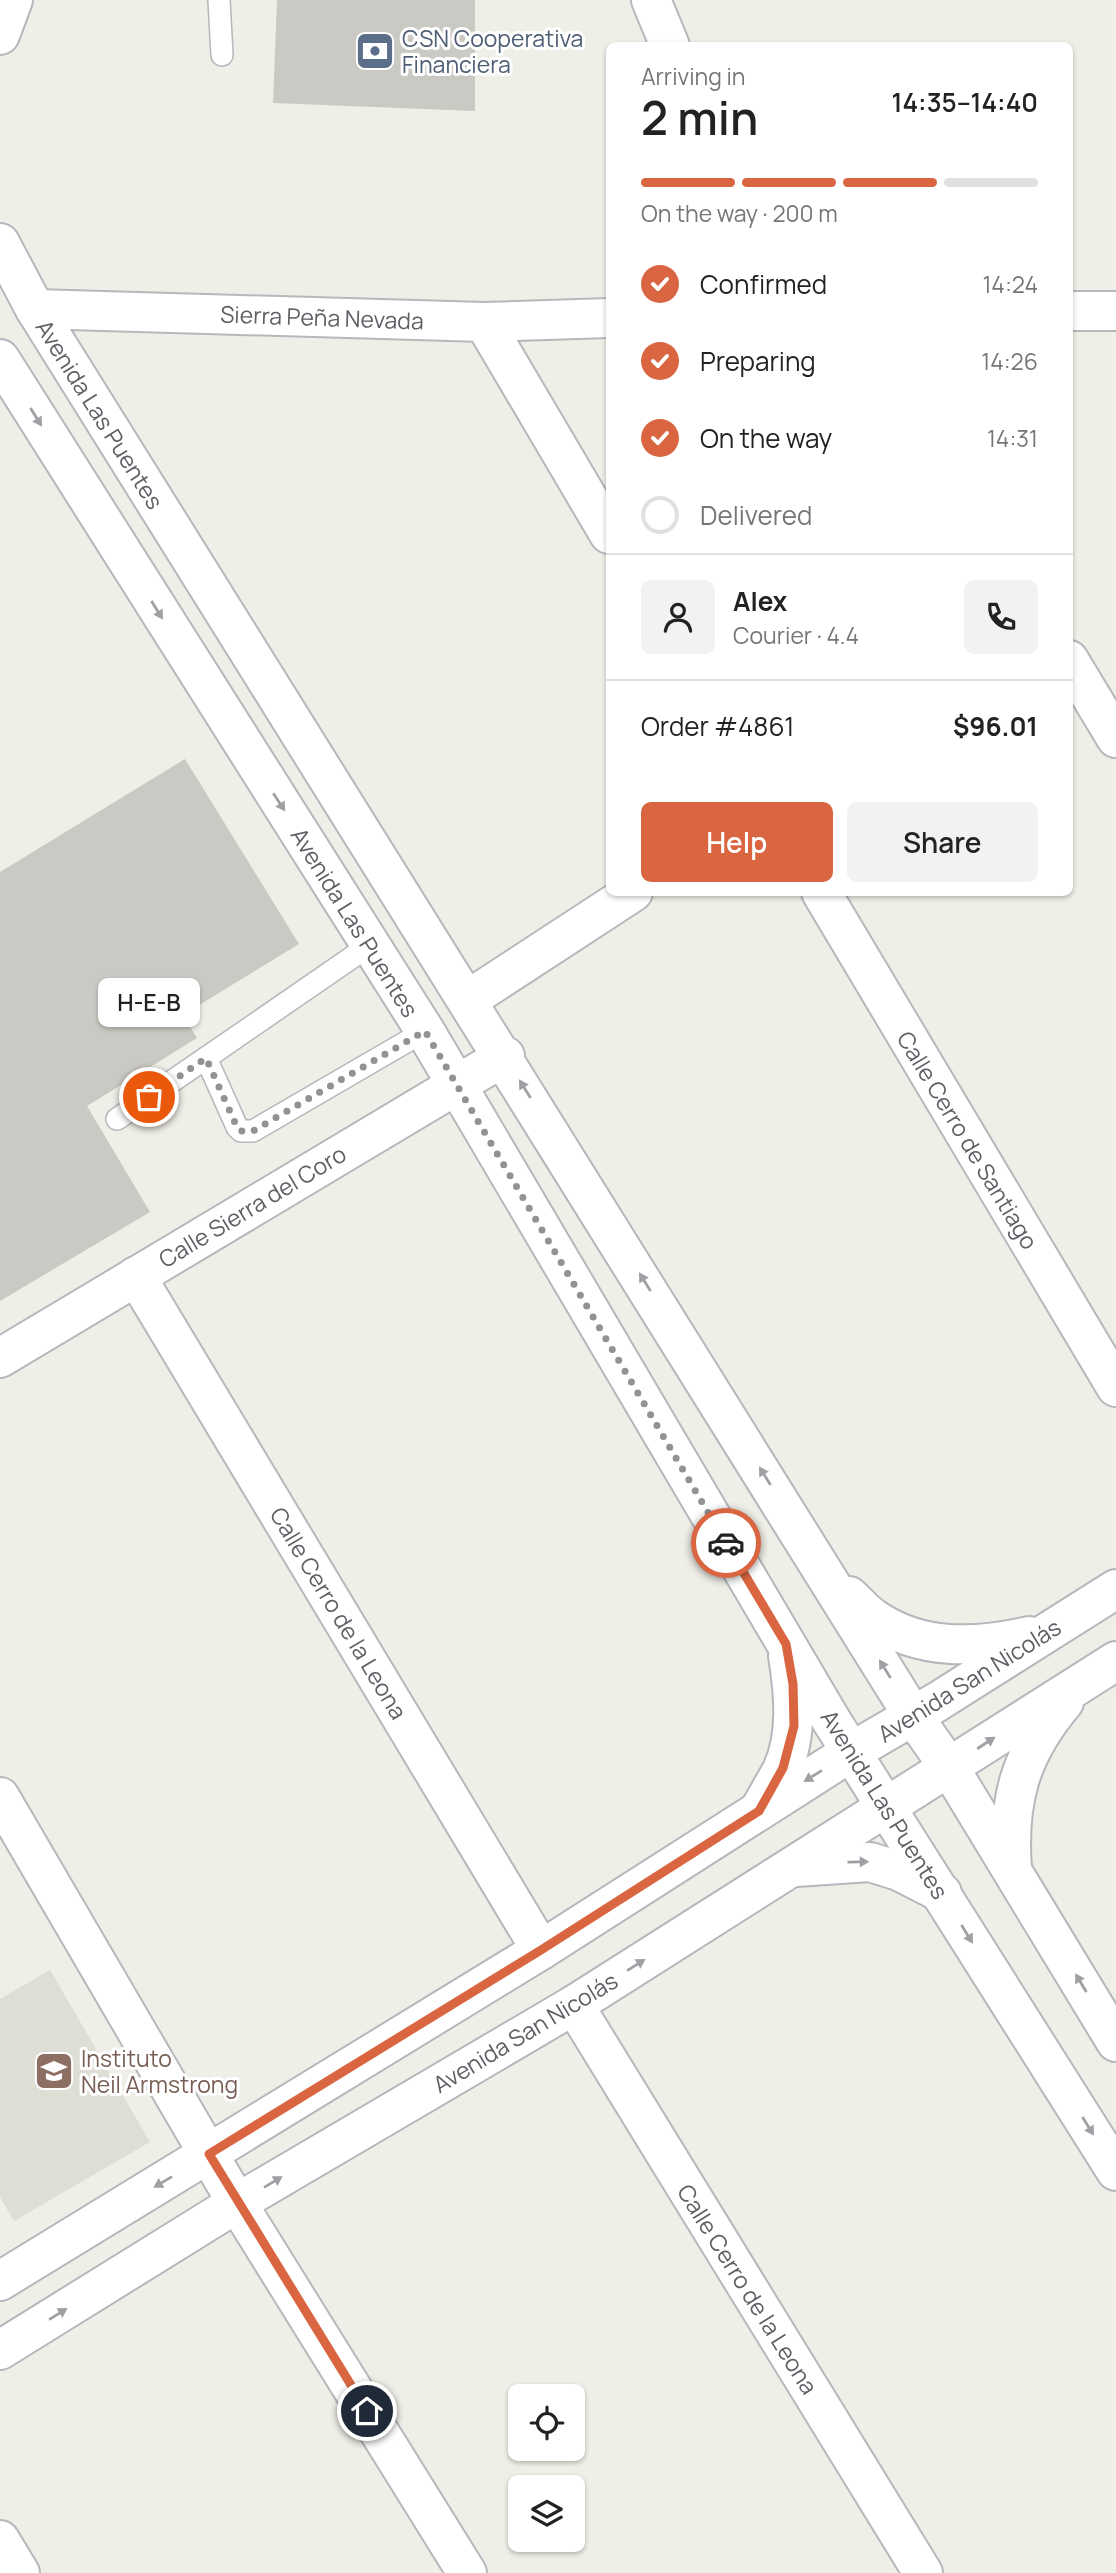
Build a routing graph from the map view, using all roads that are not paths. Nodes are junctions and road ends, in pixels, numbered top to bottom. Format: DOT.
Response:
graph roads {
  1 [pos="13,0"];
  2 [pos="219,0"];
  3 [pos="652,0"];
  4 [pos="0,35"];
  5 [pos="668,42"];
  6 [pos="222,55"];
  7 [pos="0,243"];
  8 [pos="35,309"];
  9 [pos="1073,311"];
  10 [pos="1116,311"];
  11 [pos="606,318"];
  12 [pos="484,322"];
  13 [pos="0,359"];
  14 [pos="606,529"];
  15 [pos="1073,667"];
  16 [pos="198,674"];
  17 [pos="1116,738"];
  18 [pos="627,896"];
  19 [pos="823,896"];
  20 [pos="418,921"];
  21 [pos="370,944"];
  22 [pos="469,999"];
  23 [pos="425,1031"];
  24 [pos="505,1056"];
  25 [pos="206,1058"];
  26 [pos="457,1085"];
  27 [pos="117,1119"];
  28 [pos="136,1276"];
  29 [pos="0,1358"];
  30 [pos="1116,1387"];
  31 [pos="828,1577"];
  32 [pos="1116,1589"];
  33 [pos="1048,1631"];
  34 [pos="786,1644"];
  35 [pos="1116,1661"];
  36 [pos="1080,1684"];
  37 [pos="913,1716"];
  38 [pos="852,1752"];
  39 [pos="949,1767"];
  40 [pos="0,1797"];
  41 [pos="888,1807"];
  42 [pos="759,1811"];
  43 [pos="790,1868"];
  44 [pos="1012,1871"];
  45 [pos="942,1894"];
  46 [pos="541,1950"];
  47 [pos="573,2005"];
  48 [pos="1116,2042"];
  49 [pos="209,2154"];
  50 [pos="1116,2171"];
  51 [pos="237,2203"];
  52 [pos="0,2281"];
  53 [pos="0,2350"];
  54 [pos="0,2540"];
  55 [pos="20,2573"];
  56 [pos="467,2573"];
  57 [pos="923,2573"];
  1 -- 4 [label="street"];
  2 -- 6 [label="lane"];
  3 -- 5 [label="street"];
  7 -- 8 [label="street, Avenida Las Puentes"];
  8 -- 12 [label="street, Sierra Peña Nevada"];
  8 -- 20 [label="street, Avenida Las Puentes"];
  9 -- 10 [label="street"];
  11 -- 12 [label="street, Sierra Peña Nevada"];
  12 -- 14 [label="street"];
  13 -- 16 [label="street, Avenida Las Puentes, one-way"];
  15 -- 17 [label="street"];
  16 -- 20 [label="street"];
  16 -- 21 [label="street, Avenida Las Puentes, one-way"];
  18 -- 22 [label="street"];
  19 -- 30 [label="street, Calle Cerro de Santiago"];
  20 -- 22 [label="street, Avenida Las Puentes"];
  21 -- 23 [label="street, Avenida Las Puentes"];
  21 -- 25 [label="lane"];
  22 -- 24 [label="street, Avenida Las Puentes"];
  23 -- 25 [label="lane"];
  23 -- 26 [label="street, Avenida Las Puentes"];
  24 -- 26 [label="street, Calle Sierra del Coro"];
  31 -- 24 [label="street, Avenida Las Puentes, one-way"];
  25 -- 27 [label="lane"];
  26 -- 28 [label="street, Calle Sierra del Coro"];
  26 -- 34 [label="street, Avenida Las Puentes"];
  28 -- 29 [label="street, Calle Sierra del Coro"];
  28 -- 46 [label="street, Calle Cerro de la Leona"];
  31 -- 33 [label="street"];
  37 -- 31 [label="street, Avenida Las Puentes, one-way"];
  32 -- 33 [label="street, Avenida San Nicolás"];
  33 -- 37 [label="street, Avenida San Nicolás"];
  34 -- 38 [label="street, Avenida Las Puentes"];
  34 -- 42 [label="street"];
  35 -- 36 [label="street, Avenida San Nicolás"];
  39 -- 36 [label="street, Avenida San Nicolás, one-way"];
  36 -- 44 [label="street"];
  37 -- 38 [label="street, Avenida San Nicolás"];
  37 -- 39 [label="street, Avenida Las Puentes"];
  38 -- 41 [label="street, Avenida Las Puentes"];
  38 -- 42 [label="street, Avenida San Nicolás, one-way"];
  39 -- 41 [label="street, Avenida San Nicolás"];
  39 -- 44 [label="street, Avenida Las Puentes"];
  40 -- 49 [label="street"];
  41 -- 43 [label="street, Avenida San Nicolás"];
  41 -- 45 [label="street, Avenida Las Puentes"];
  42 -- 46 [label="street, Avenida San Nicolás"];
  43 -- 45 [label="street, one-way"];
  47 -- 43 [label="street, Avenida San Nicolás, one-way"];
  48 -- 44 [label="street, Avenida Las Puentes, one-way"];
  45 -- 50 [label="street, Avenida Las Puentes, one-way"];
  46 -- 49 [label="street, Avenida San Nicolás"];
  51 -- 47 [label="street, Avenida San Nicolás, one-way"];
  47 -- 57 [label="street, Calle Cerro de la Leona"];
  49 -- 51 [label="street"];
  49 -- 52 [label="street, Avenida San Nicolás, one-way"];
  53 -- 51 [label="street, Avenida San Nicolás, one-way"];
  51 -- 56 [label="street"];
  54 -- 55 [label="street"];
}
